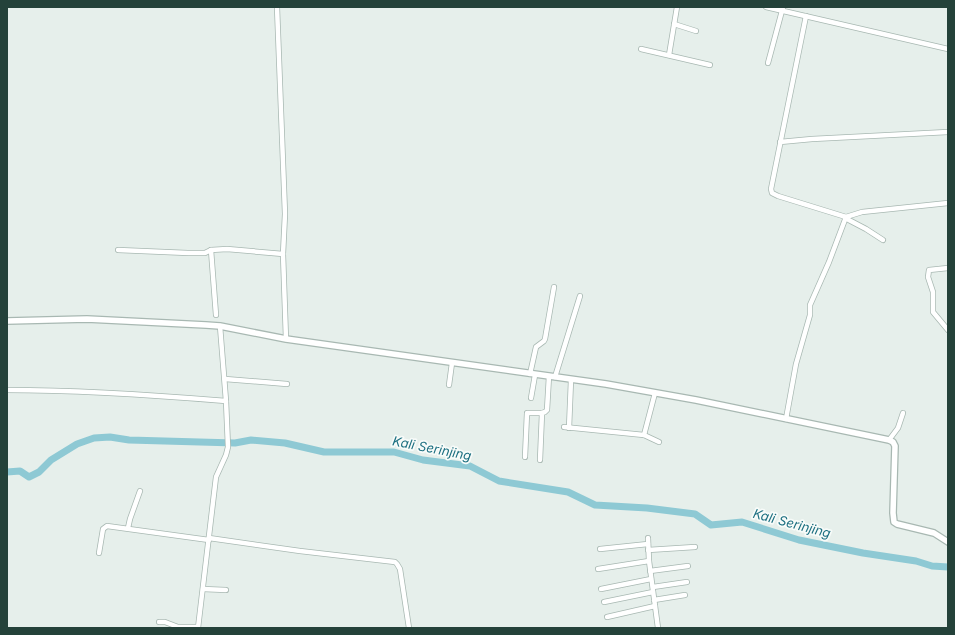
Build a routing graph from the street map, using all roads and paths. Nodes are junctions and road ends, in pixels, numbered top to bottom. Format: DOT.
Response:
graph roads {
  1 [pos="277,7"];
  2 [pos="677,7"];
  3 [pos="766,7"];
  4 [pos="783,9"];
  5 [pos="806,16"];
  6 [pos="674,24"];
  7 [pos="696,31"];
  8 [pos="641,48"];
  9 [pos="948,49"];
  10 [pos="668,55"];
  11 [pos="768,63"];
  12 [pos="710,65"];
  13 [pos="948,132"];
  14 [pos="780,142"];
  15 [pos="948,203"];
  16 [pos="845,218"];
  17 [pos="883,240"];
  18 [pos="118,250"];
  19 [pos="211,250"];
  20 [pos="283,254"];
  21 [pos="948,268"];
  22 [pos="554,286"];
  23 [pos="580,296"];
  24 [pos="216,315"];
  25 [pos="7,321"];
  26 [pos="220,326"];
  27 [pos="948,330"];
  28 [pos="286,340"];
  29 [pos="452,363"];
  30 [pos="532,374"];
  31 [pos="552,377"];
  32 [pos="225,380"];
  33 [pos="571,380"];
  34 [pos="287,384"];
  35 [pos="449,385"];
  36 [pos="7,390"];
  37 [pos="655,393"];
  38 [pos="531,398"];
  39 [pos="226,400"];
  40 [pos="542,413"];
  41 [pos="903,413"];
  42 [pos="786,419"];
  43 [pos="644,435"];
  44 [pos="888,440"];
  45 [pos="659,442"];
  46 [pos="525,457"];
  47 [pos="540,460"];
  48 [pos="140,491"];
  49 [pos="128,528"];
  50 [pos="648,538"];
  51 [pos="209,539"];
  52 [pos="948,542"];
  53 [pos="648,544"];
  54 [pos="695,547"];
  55 [pos="600,548"];
  56 [pos="648,550"];
  57 [pos="99,553"];
  58 [pos="649,561"];
  59 [pos="688,566"];
  60 [pos="598,569"];
  61 [pos="650,571"];
  62 [pos="651,579"];
  63 [pos="687,582"];
  64 [pos="203,589"];
  65 [pos="226,590"];
  66 [pos="601,590"];
  67 [pos="653,590"];
  68 [pos="685,595"];
  69 [pos="654,600"];
  70 [pos="604,602"];
  71 [pos="655,606"];
  72 [pos="607,617"];
  73 [pos="159,622"];
  74 [pos="198,627"];
  75 [pos="409,628"];
  76 [pos="658,628"];
  1 -- 20 [label="street"];
  2 -- 6 [label="street"];
  3 -- 4 [label="street"];
  4 -- 5 [label="street"];
  4 -- 11 [label="street"];
  5 -- 9 [label="street"];
  5 -- 14 [label="street"];
  6 -- 7 [label="street"];
  6 -- 10 [label="street"];
  8 -- 10 [label="street"];
  10 -- 12 [label="street"];
  13 -- 14 [label="street"];
  14 -- 16 [label="street"];
  15 -- 16 [label="street"];
  16 -- 17 [label="street"];
  16 -- 42 [label="street"];
  18 -- 19 [label="street"];
  19 -- 20 [label="street"];
  19 -- 24 [label="street"];
  20 -- 28 [label="street"];
  21 -- 27 [label="street"];
  22 -- 30 [label="street"];
  23 -- 31 [label="street"];
  25 -- 26 [label="street"];
  26 -- 28 [label="street"];
  26 -- 32 [label="street"];
  28 -- 29 [label="street"];
  29 -- 30 [label="street"];
  29 -- 35 [label="street"];
  30 -- 31 [label="street"];
  30 -- 38 [label="street"];
  31 -- 33 [label="street"];
  31 -- 40 [label="street"];
  32 -- 34 [label="street"];
  32 -- 39 [label="street"];
  33 -- 37 [label="street"];
  33 -- 43 [label="street"];
  36 -- 39 [label="street"];
  37 -- 42 [label="street"];
  37 -- 43 [label="street"];
  39 -- 51 [label="street"];
  40 -- 46 [label="street"];
  40 -- 47 [label="street"];
  41 -- 44 [label="street"];
  42 -- 44 [label="street"];
  43 -- 45 [label="street"];
  44 -- 52 [label="street"];
  48 -- 49 [label="street"];
  49 -- 51 [label="street"];
  49 -- 57 [label="street"];
  50 -- 53 [label="street"];
  51 -- 64 [label="street"];
  51 -- 75 [label="street"];
  53 -- 55 [label="street"];
  53 -- 56 [label="street"];
  54 -- 56 [label="street"];
  56 -- 58 [label="street"];
  58 -- 60 [label="street"];
  58 -- 61 [label="street"];
  59 -- 61 [label="street"];
  61 -- 62 [label="street"];
  62 -- 66 [label="street"];
  62 -- 67 [label="street"];
  63 -- 67 [label="street"];
  64 -- 65 [label="street"];
  64 -- 74 [label="street"];
  67 -- 69 [label="street"];
  67 -- 70 [label="street"];
  68 -- 69 [label="street"];
  69 -- 71 [label="street"];
  71 -- 72 [label="street"];
  71 -- 76 [label="street"];
  73 -- 74 [label="street"];
}
